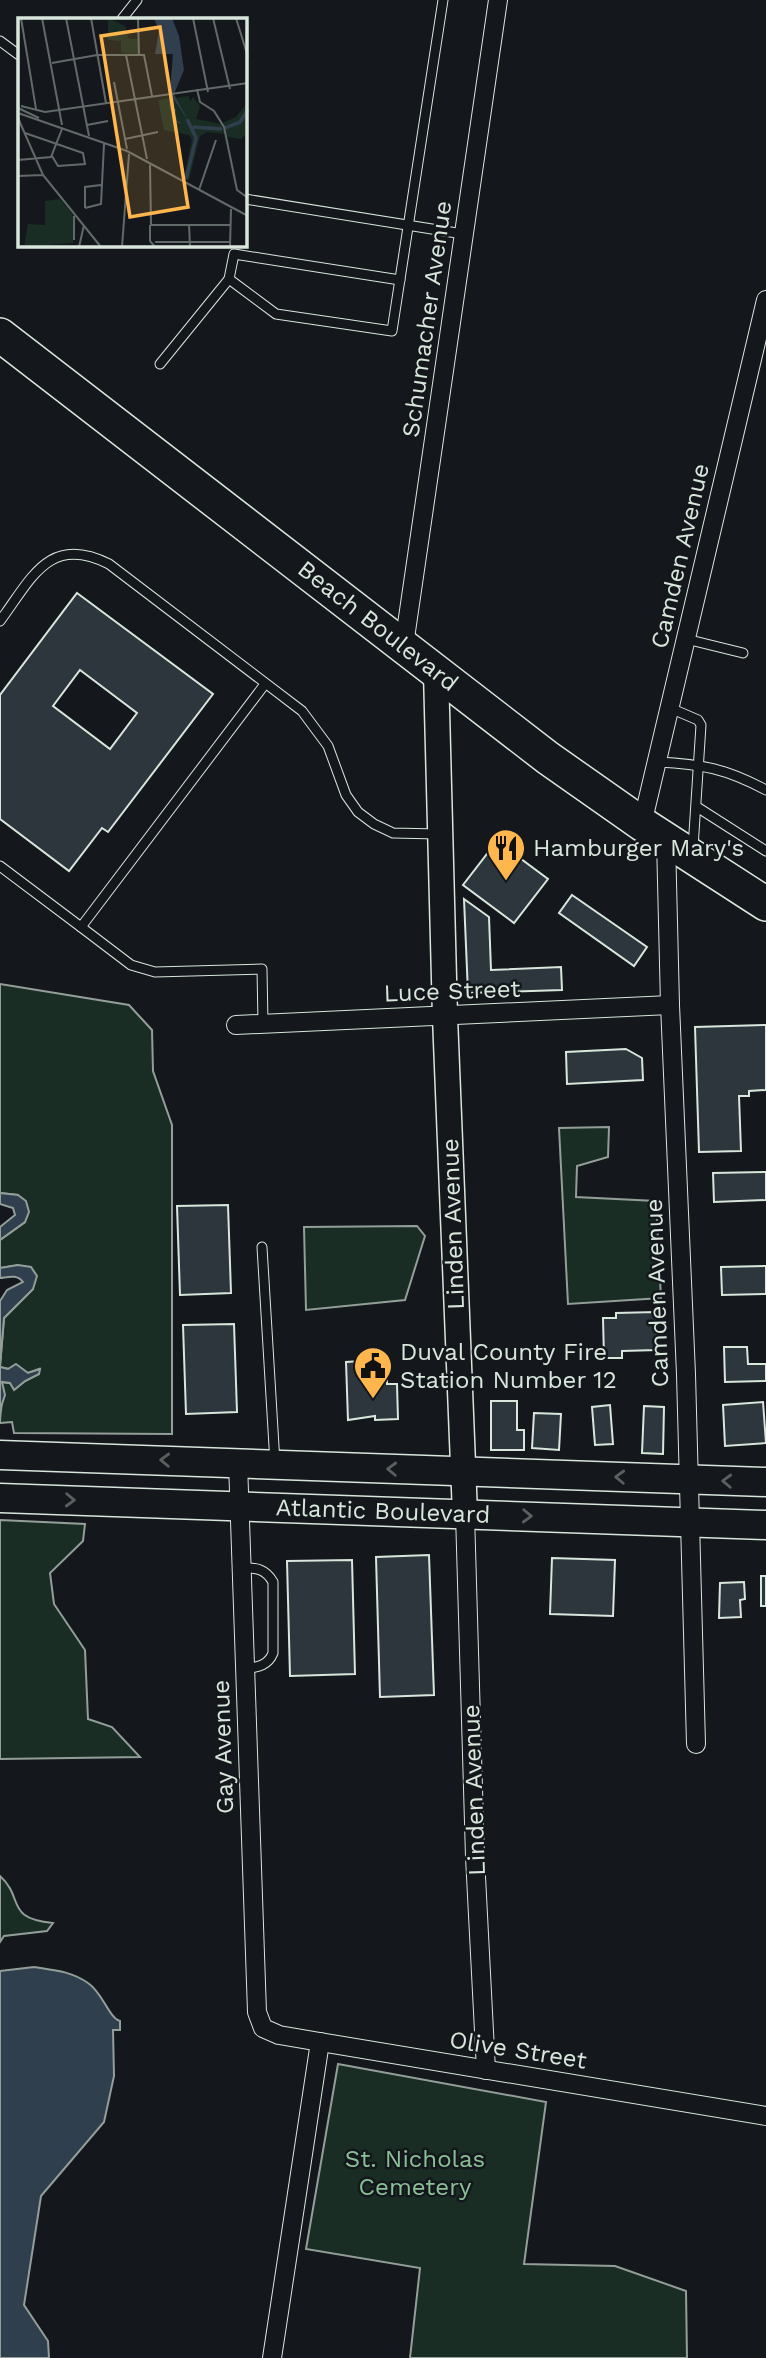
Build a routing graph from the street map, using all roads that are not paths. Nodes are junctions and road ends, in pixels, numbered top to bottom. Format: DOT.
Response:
graph roads {
  1 [pos="137,0"];
  2 [pos="443,0"];
  3 [pos="498,0"];
  4 [pos="123,18"];
  5 [pos="0,41"];
  6 [pos="18,54"];
  7 [pos="247,199"];
  8 [pos="408,225"];
  9 [pos="463,234"];
  10 [pos="229,279"];
  11 [pos="400,280"];
  12 [pos="766,300"];
  13 [pos="0,335"];
  14 [pos="160,363"];
  15 [pos="0,621"];
  16 [pos="686,639"];
  17 [pos="404,645"];
  18 [pos="743,653"];
  19 [pos="436,672"];
  20 [pos="265,684"];
  21 [pos="670,708"];
  22 [pos="658,762"];
  23 [pos="697,764"];
  24 [pos="766,790"];
  25 [pos="696,807"];
  26 [pos="440,834"];
  27 [pos="667,840"];
  28 [pos="766,851"];
  29 [pos="0,866"];
  30 [pos="760,897"];
  31 [pos="81,928"];
  32 [pos="670,1006"];
  33 [pos="445,1017"];
  34 [pos="263,1023"];
  35 [pos="236,1025"];
  36 [pos="262,1247"];
  37 [pos="1,1455"];
  38 [pos="238,1463"];
  39 [pos="275,1464"];
  40 [pos="463,1472"];
  41 [pos="688,1479"];
  42 [pos="766,1482"];
  43 [pos="1,1498"];
  44 [pos="239,1506"];
  45 [pos="466,1514"];
  46 [pos="689,1523"];
  47 [pos="766,1525"];
  48 [pos="241,1567"];
  49 [pos="245,1669"];
  50 [pos="696,1744"];
  51 [pos="263,2028"];
  52 [pos="320,2042"];
  53 [pos="486,2070"];
  54 [pos="766,2116"];
  55 [pos="271,2358"];
  1 -- 4 [label="lane"];
  2 -- 8 [label="lane"];
  3 -- 9 [label="street, Schumacher Avenue"];
  5 -- 6 [label="lane"];
  7 -- 8 [label="lane"];
  8 -- 9 [label="lane"];
  8 -- 11 [label="lane"];
  9 -- 17 [label="street, Schumacher Avenue"];
  10 -- 11 [label="lane"];
  10 -- 11 [label="lane"];
  10 -- 14 [label="lane"];
  12 -- 16 [label="street, Camden Avenue"];
  13 -- 17 [label="highway, Beach Boulevard"];
  15 -- 20 [label="lane"];
  16 -- 18 [label="lane"];
  16 -- 21 [label="street, Camden Avenue"];
  17 -- 19 [label="highway, Beach Boulevard"];
  19 -- 26 [label="street, Linden Avenue"];
  19 -- 27 [label="highway, Beach Boulevard"];
  20 -- 26 [label="lane"];
  20 -- 31 [label="lane"];
  21 -- 22 [label="street, Camden Avenue"];
  21 -- 23 [label="lane"];
  22 -- 23 [label="lane"];
  22 -- 27 [label="street, Camden Avenue"];
  23 -- 24 [label="lane"];
  23 -- 25 [label="lane"];
  25 -- 27 [label="lane"];
  25 -- 28 [label="lane"];
  26 -- 33 [label="street, Linden Avenue"];
  27 -- 30 [label="highway, Beach Boulevard"];
  27 -- 32 [label="street, Camden Avenue"];
  29 -- 31 [label="lane"];
  31 -- 34 [label="lane"];
  32 -- 33 [label="street, Luce Street"];
  32 -- 41 [label="street, Camden Avenue"];
  33 -- 34 [label="street, Luce Street"];
  33 -- 40 [label="street, Linden Avenue"];
  34 -- 35 [label="street, Luce Street"];
  36 -- 39 [label="lane"];
  38 -- 37 [label="main road, Atlantic Boulevard, one-way"];
  38 -- 39 [label="main road, Atlantic Boulevard"];
  38 -- 44 [label="street, Gay Avenue"];
  40 -- 39 [label="main road, Atlantic Boulevard, one-way"];
  41 -- 40 [label="main road, Atlantic Boulevard, one-way"];
  40 -- 45 [label="street, Linden Avenue"];
  42 -- 41 [label="main road, Atlantic Boulevard, one-way"];
  41 -- 46 [label="street, Camden Avenue"];
  43 -- 44 [label="main road, Atlantic Boulevard, one-way"];
  44 -- 45 [label="main road, Atlantic Boulevard"];
  44 -- 48 [label="street, Gay Avenue"];
  45 -- 46 [label="main road, Atlantic Boulevard, one-way"];
  45 -- 53 [label="street, Linden Avenue"];
  46 -- 47 [label="main road, Atlantic Boulevard"];
  46 -- 50 [label="street, Camden Avenue"];
  48 -- 49 [label="street, Gay Avenue"];
  48 -- 49 [label="lane"];
  49 -- 51 [label="street, Gay Avenue"];
  51 -- 52 [label="street, Olive Street"];
  52 -- 53 [label="street, Olive Street"];
  52 -- 55 [label="street"];
  53 -- 54 [label="street, Olive Street"];
}
